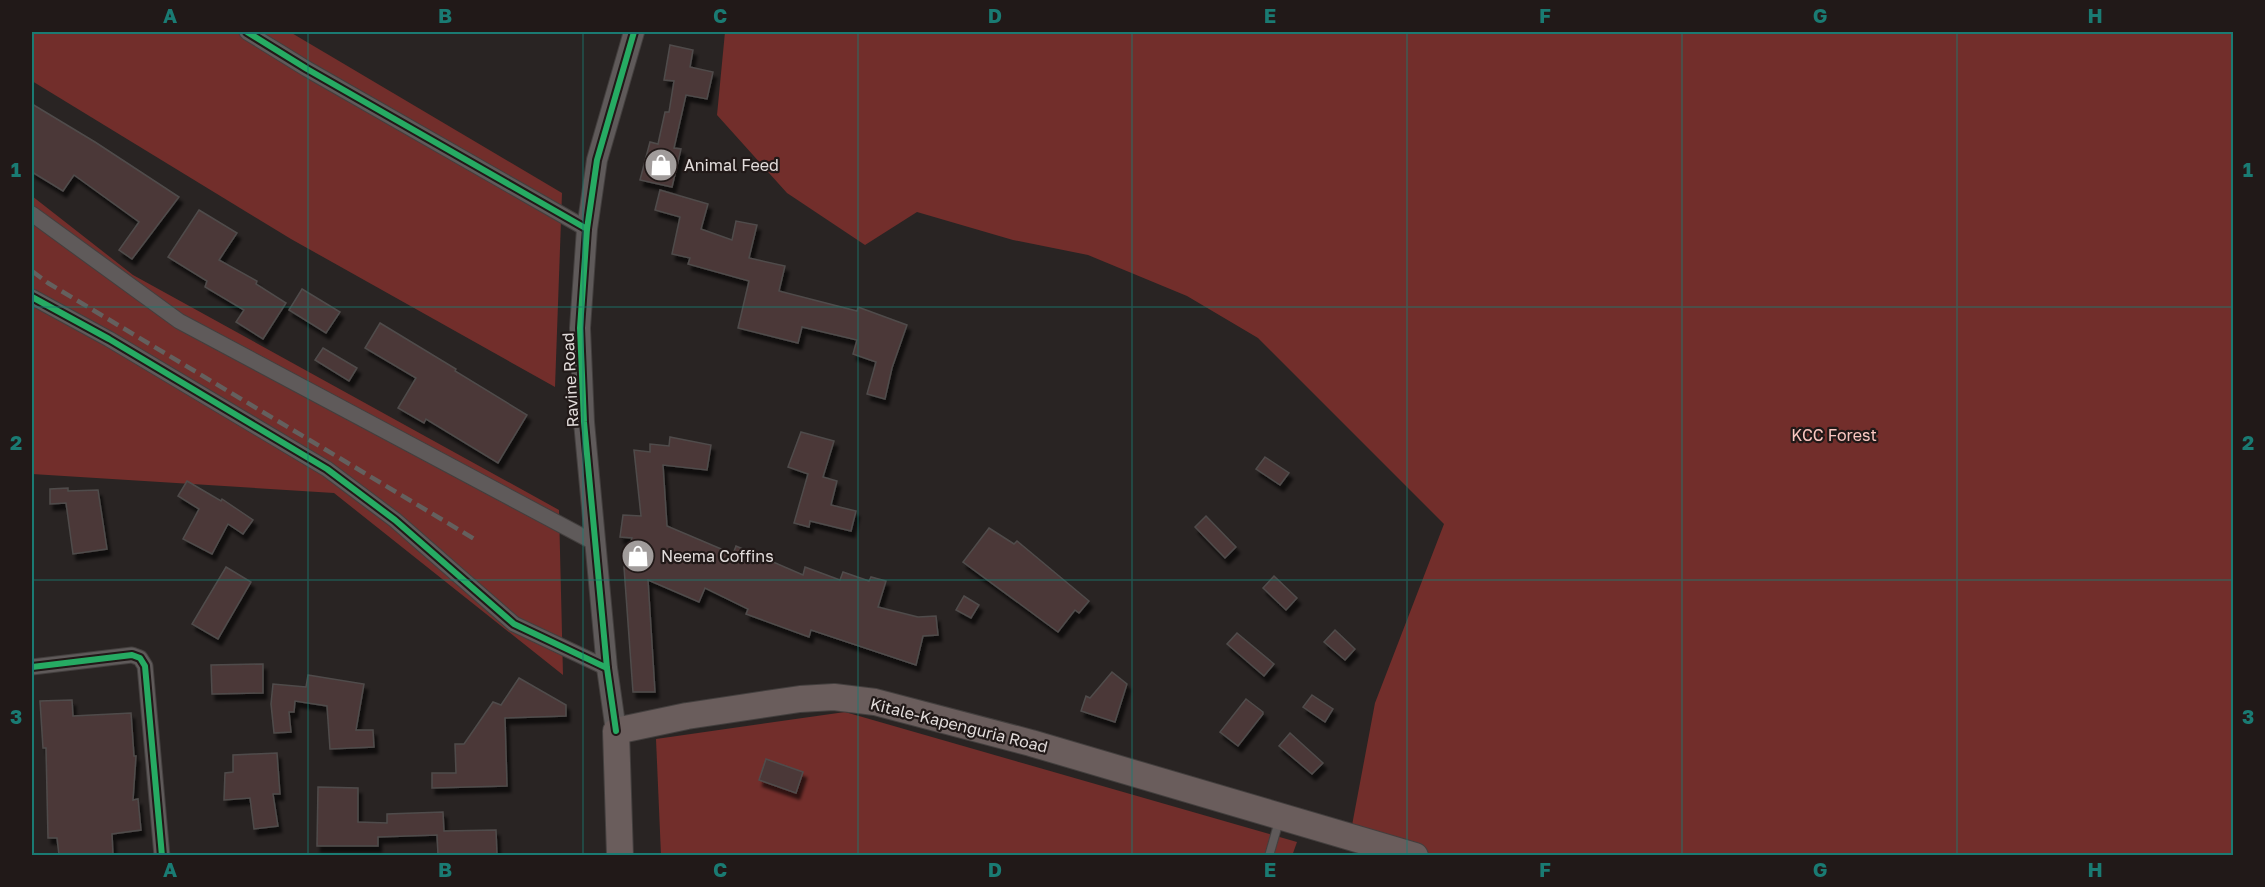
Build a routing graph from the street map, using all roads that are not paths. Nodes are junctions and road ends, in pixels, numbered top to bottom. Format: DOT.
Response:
graph roads {
  1 [pos="248,32"];
  2 [pos="634,32"];
  3 [pos="32,214"];
  4 [pos="588,229"];
  5 [pos="32,297"];
  6 [pos="597,544"];
  7 [pos="32,667"];
  8 [pos="607,668"];
  9 [pos="616,731"];
  10 [pos="1280,816"];
  11 [pos="162,855"];
  12 [pos="620,855"];
  13 [pos="1269,855"];
  14 [pos="1415,855"];
  1 -- 4 [label="street"];
  2 -- 4 [label="street, Ravine Road"];
  3 -- 6 [label="street"];
  4 -- 6 [label="street, Ravine Road"];
  5 -- 8 [label="street"];
  6 -- 8 [label="street, Ravine Road"];
  7 -- 11 [label="street"];
  8 -- 9 [label="street, Ravine Road"];
  9 -- 10 [label="highway, Kitale-Kapenguria Road"];
  9 -- 12 [label="highway"];
  10 -- 13 [label="lane"];
  10 -- 14 [label="highway, Kitale-Kapenguria Road"];
}
